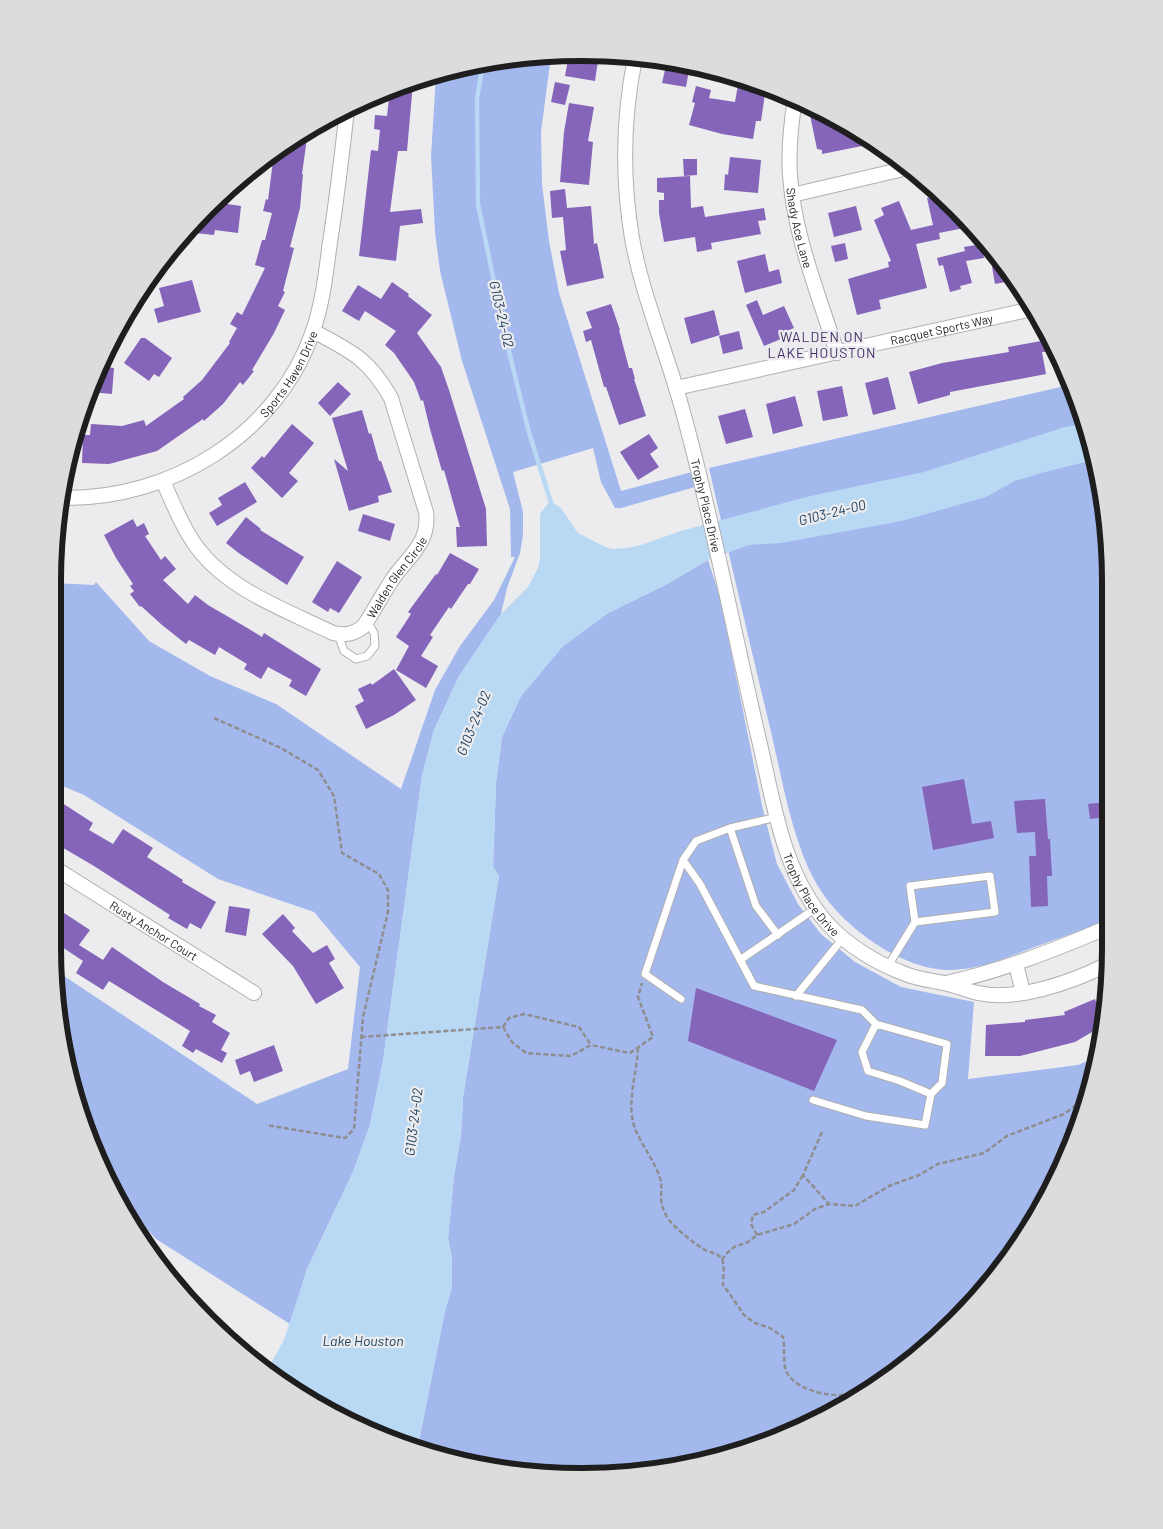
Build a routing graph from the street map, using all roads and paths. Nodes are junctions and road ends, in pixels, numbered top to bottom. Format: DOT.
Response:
graph roads {
  1 [pos="634,64"];
  2 [pos="793,106"];
  3 [pos="346,118"];
  4 [pos="899,170"];
  5 [pos="792,195"];
  6 [pos="1025,310"];
  7 [pos="313,331"];
  8 [pos="837,353"];
  9 [pos="676,388"];
  10 [pos="163,482"];
  11 [pos="68,498"];
  12 [pos="366,621"];
  13 [pos="338,634"];
  14 [pos="214,718"];
  15 [pos="778,817"];
  16 [pos="730,828"];
  17 [pos="683,860"];
  18 [pos="61,872"];
  19 [pos="816,908"];
  20 [pos="915,922"];
  21 [pos="1102,930"];
  22 [pos="778,935"];
  23 [pos="843,938"];
  24 [pos="740,960"];
  25 [pos="1016,964"];
  26 [pos="888,966"];
  27 [pos="1101,967"];
  28 [pos="645,974"];
  29 [pos="945,983"];
  30 [pos="254,993"];
  31 [pos="1024,993"];
  32 [pos="796,996"];
  33 [pos="681,999"];
  34 [pos="876,1024"];
  35 [pos="503,1027"];
  36 [pos="361,1037"];
  37 [pos="591,1046"];
  38 [pos="638,1048"];
  39 [pos="931,1094"];
  40 [pos="813,1100"];
  41 [pos="1077,1104"];
  42 [pos="266,1125"];
  43 [pos="822,1132"];
  44 [pos="803,1175"];
  45 [pos="829,1204"];
  46 [pos="757,1235"];
  47 [pos="722,1260"];
  48 [pos="849,1393"];
  1 -- 9 [label="street, Trophy Place Drive"];
  2 -- 5 [label="street, Shady Ace Lane"];
  3 -- 7 [label="street, Sports Haven Drive"];
  4 -- 5 [label="street"];
  5 -- 8 [label="street, Shady Ace Lane"];
  6 -- 8 [label="street, Racquet Sports Way"];
  7 -- 10 [label="street, Sports Haven Drive"];
  7 -- 12 [label="street, Walden Glen Circle"];
  8 -- 9 [label="street, Racquet Sports Way"];
  9 -- 15 [label="street, Trophy Place Drive"];
  10 -- 11 [label="street, Sports Haven Drive"];
  10 -- 13 [label="street"];
  12 -- 13 [label="street, Walden Glen Circle"];
  12 -- 13 [label="lane"];
  14 -- 36 [label="path"];
  15 -- 16 [label="lane"];
  15 -- 19 [label="street, Trophy Place Drive"];
  16 -- 17 [label="lane"];
  16 -- 22 [label="lane"];
  17 -- 24 [label="lane"];
  17 -- 28 [label="lane"];
  18 -- 30 [label="street, Rusty Anchor Court"];
  19 -- 22 [label="lane"];
  19 -- 23 [label="street, Trophy Place Drive"];
  20 -- 20 [label="lane"];
  20 -- 26 [label="lane"];
  21 -- 25 [label="street"];
  22 -- 24 [label="lane"];
  23 -- 26 [label="street, Trophy Place Drive"];
  23 -- 32 [label="lane"];
  24 -- 32 [label="lane"];
  25 -- 29 [label="street"];
  25 -- 31 [label="street"];
  26 -- 29 [label="street, Trophy Place Drive"];
  27 -- 31 [label="street, Trophy Place Drive"];
  28 -- 33 [label="lane"];
  28 -- 38 [label="path"];
  29 -- 31 [label="street, Trophy Place Drive"];
  32 -- 34 [label="lane"];
  34 -- 39 [label="lane"];
  34 -- 39 [label="lane"];
  35 -- 36 [label="path"];
  35 -- 37 [label="path"];
  35 -- 37 [label="path"];
  36 -- 42 [label="path"];
  37 -- 38 [label="path"];
  38 -- 47 [label="path"];
  39 -- 40 [label="lane"];
  41 -- 45 [label="path"];
  43 -- 44 [label="path"];
  44 -- 45 [label="path"];
  44 -- 46 [label="path"];
  45 -- 46 [label="path"];
  46 -- 47 [label="path"];
  47 -- 48 [label="path"];
}
